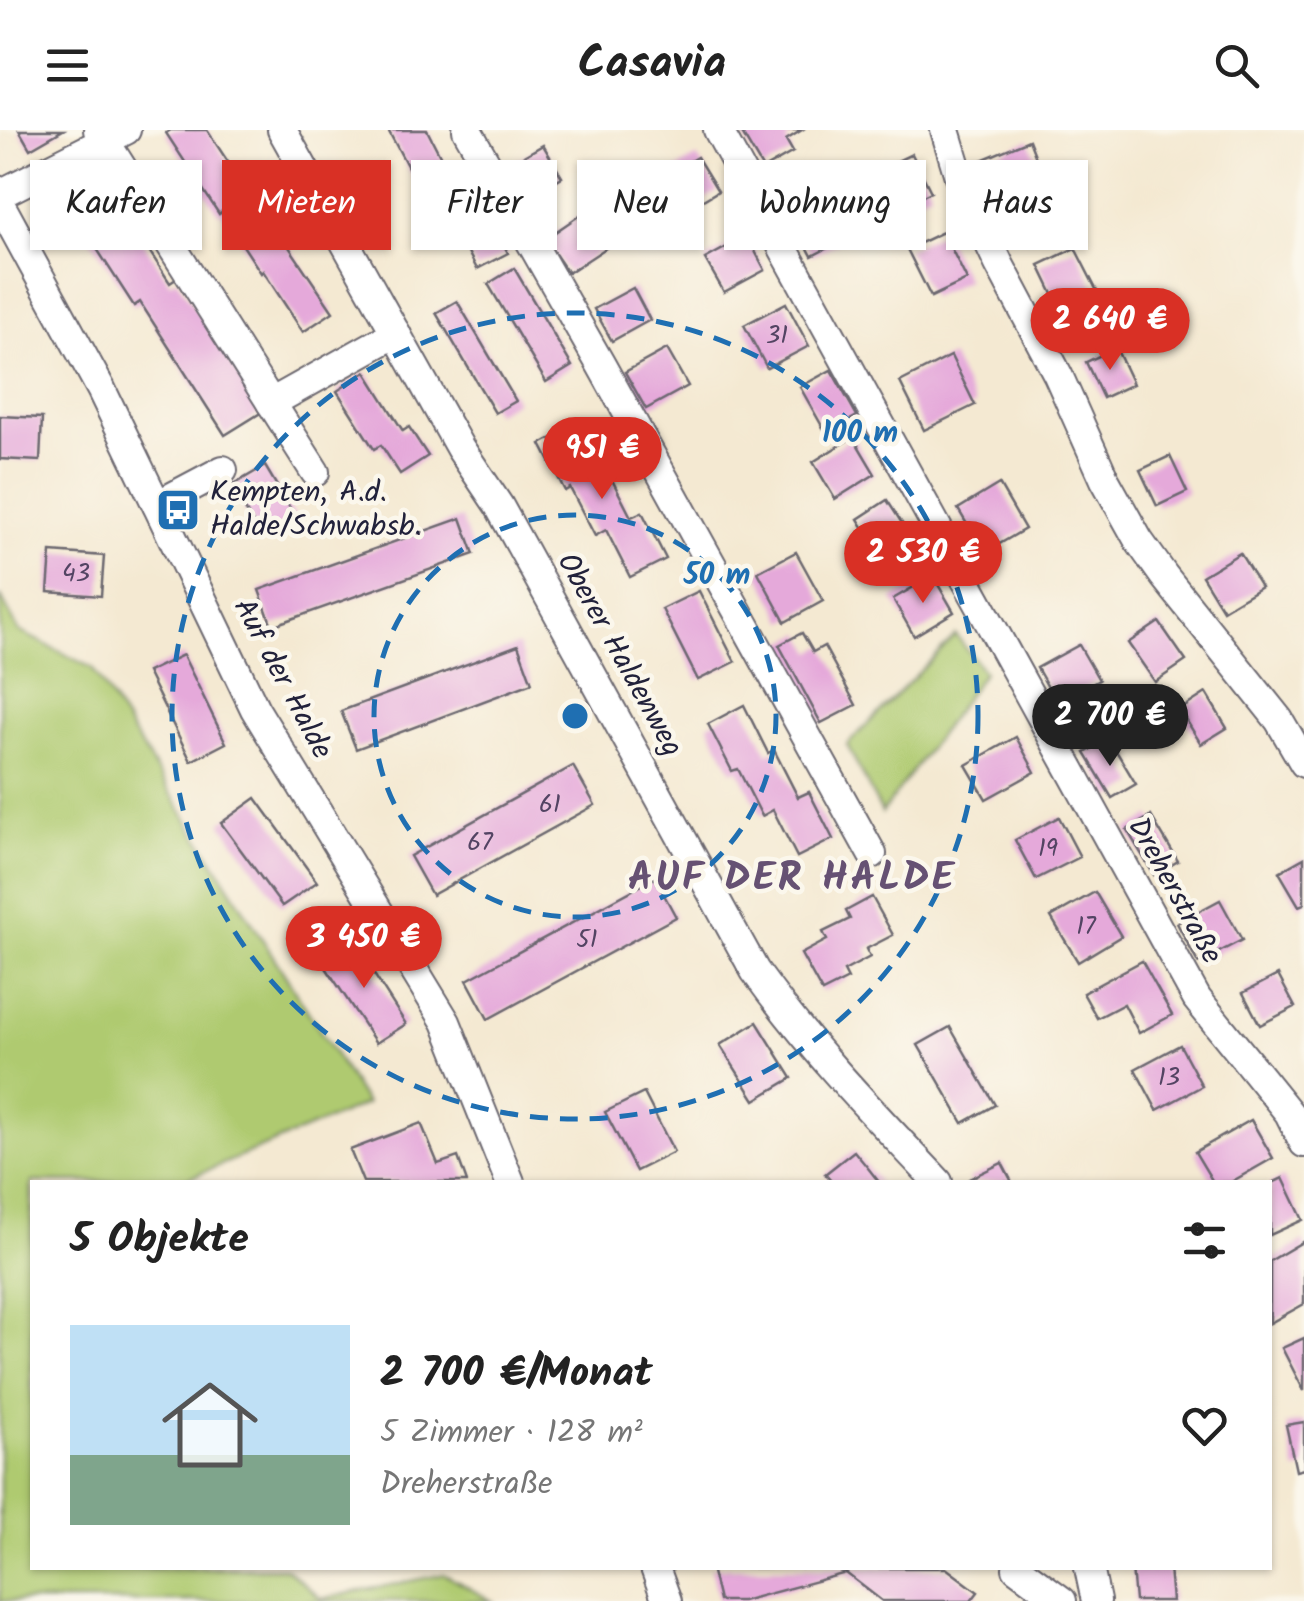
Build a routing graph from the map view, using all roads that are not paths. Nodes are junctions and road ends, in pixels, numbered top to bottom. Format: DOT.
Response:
graph roads {
  1 [pos="282,130"];
  2 [pos="466,130"];
  3 [pos="718,130"];
  4 [pos="945,130"];
  5 [pos="109,133"];
  6 [pos="0,194"];
  7 [pos="0,204"];
  8 [pos="396,333"];
  9 [pos="272,402"];
  10 [pos="223,470"];
  11 [pos="315,472"];
  12 [pos="157,504"];
  13 [pos="1304,763"];
  14 [pos="872,854"];
  15 [pos="1304,1143"];
  16 [pos="509,1180"];
  17 [pos="936,1180"];
  18 [pos="656,1570"];
  19 [pos="1020,1570"];
  20 [pos="1088,1570"];
  21 [pos="667,1601"];
  22 [pos="1062,1601"];
  23 [pos="1096,1601"];
  1 -- 8 [label="street, Oberer Haldenweg"];
  2 -- 14 [label="street"];
  3 -- 15 [label="street, Dreherstraße"];
  4 -- 13 [label="street"];
  5 -- 6 [label="street"];
  5 -- 9 [label="street"];
  7 -- 12 [label="street, Auf der Halde"];
  8 -- 9 [label="street"];
  8 -- 17 [label="street, Oberer Haldenweg"];
  9 -- 11 [label="street"];
  10 -- 12 [label="street"];
  12 -- 16 [label="street, Auf der Halde"];
  18 -- 21 [label="street"];
  19 -- 22 [label="street"];
  20 -- 23 [label="street"];
}
